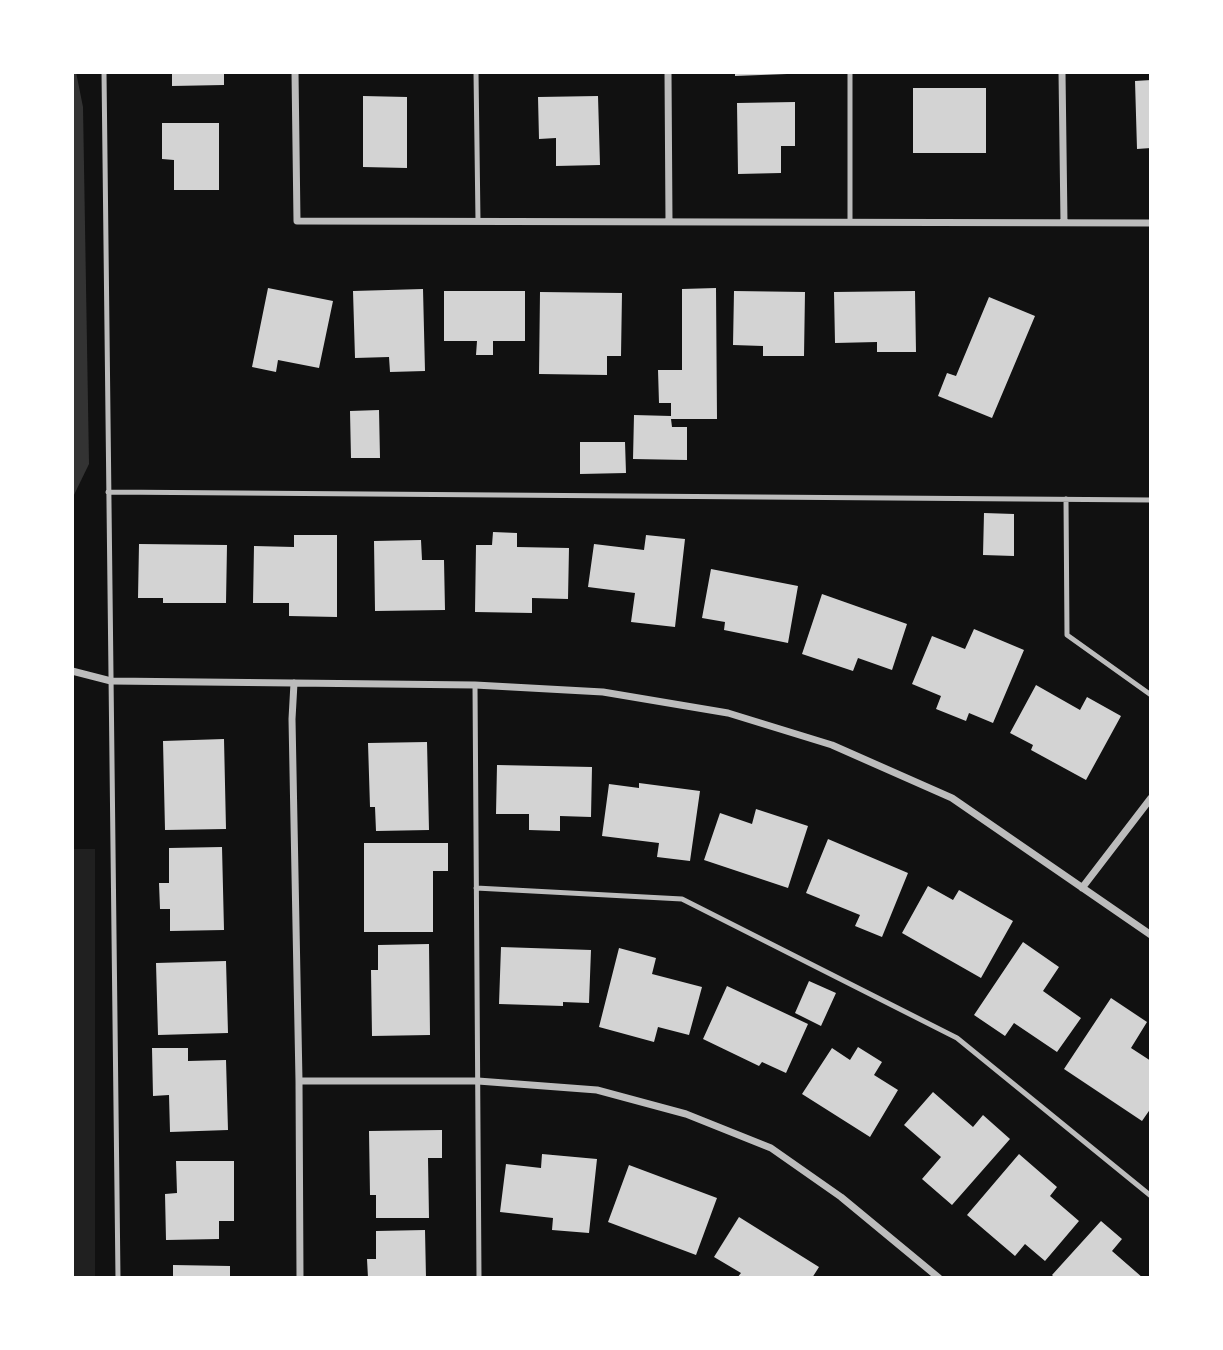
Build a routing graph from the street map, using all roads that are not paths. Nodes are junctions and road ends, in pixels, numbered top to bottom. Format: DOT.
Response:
graph roads {
  1 [pos="104,72"];
  2 [pos="295,72"];
  3 [pos="476,72"];
  4 [pos="668,72"];
  5 [pos="850,72"];
  6 [pos="1062,72"];
  7 [pos="478,222"];
  8 [pos="669,222"];
  9 [pos="850,222"];
  10 [pos="1063,223"];
  11 [pos="1151,223"];
  12 [pos="108,492"];
  13 [pos="1066,499"];
  14 [pos="1151,499"];
  15 [pos="72,671"];
  16 [pos="111,681"];
  17 [pos="294,683"];
  18 [pos="475,685"];
  19 [pos="1151,695"];
  20 [pos="1151,798"];
  21 [pos="476,888"];
  22 [pos="1083,888"];
  23 [pos="1151,935"];
  24 [pos="299,1081"];
  25 [pos="478,1081"];
  26 [pos="1151,1196"];
  27 [pos="118,1278"];
  28 [pos="300,1278"];
  29 [pos="480,1278"];
  30 [pos="939,1278"];
  1 -- 12 [label="lane"];
  2 -- 7 [label="street"];
  3 -- 7 [label="lane"];
  4 -- 8 [label="street"];
  5 -- 9 [label="lane"];
  6 -- 10 [label="street"];
  7 -- 8 [label="street"];
  8 -- 9 [label="street"];
  9 -- 10 [label="street"];
  10 -- 11 [label="street"];
  12 -- 13 [label="lane"];
  12 -- 16 [label="lane"];
  13 -- 14 [label="lane"];
  13 -- 19 [label="lane"];
  15 -- 16 [label="street"];
  16 -- 17 [label="street"];
  16 -- 27 [label="lane"];
  17 -- 18 [label="street"];
  17 -- 24 [label="street"];
  18 -- 21 [label="lane"];
  18 -- 22 [label="street"];
  20 -- 22 [label="street"];
  21 -- 25 [label="lane"];
  21 -- 26 [label="lane"];
  22 -- 23 [label="street"];
  24 -- 25 [label="street"];
  24 -- 28 [label="street"];
  25 -- 29 [label="lane"];
  25 -- 30 [label="street"];
}
